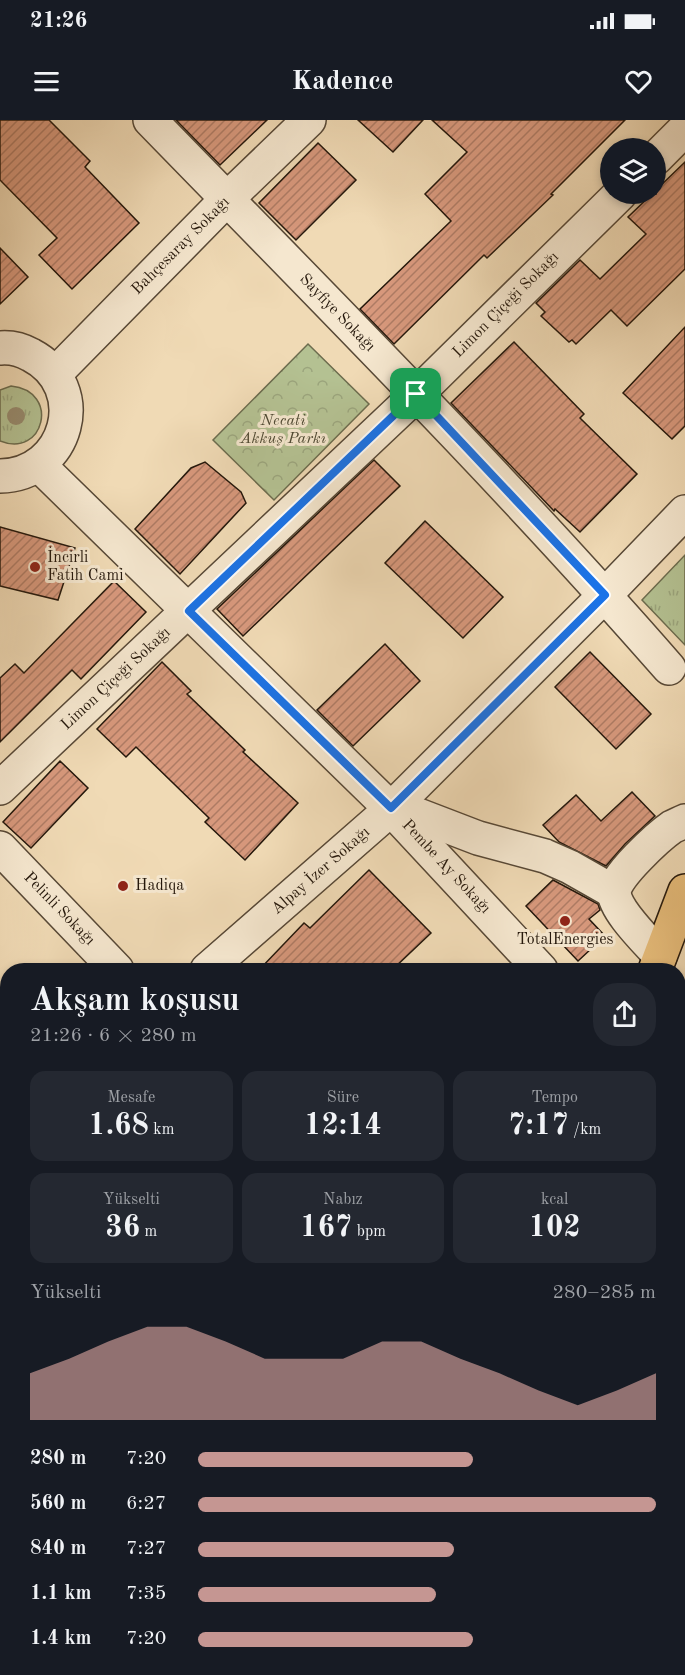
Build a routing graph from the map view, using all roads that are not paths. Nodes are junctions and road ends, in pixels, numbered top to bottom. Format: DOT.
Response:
graph roads {
  1 [pos="150,120"];
  2 [pos="309,120"];
  3 [pos="685,129"];
  4 [pos="666,148"];
  5 [pos="226,199"];
  6 [pos="610,204"];
  7 [pos="0,348"];
  8 [pos="55,374"];
  9 [pos="416,394"];
  10 [pos="39,465"];
  11 [pos="0,476"];
  12 [pos="685,512"];
  13 [pos="605,595"];
  14 [pos="189,611"];
  15 [pos="669,668"];
  16 [pos="0,788"];
  17 [pos="391,808"];
  18 [pos="685,821"];
  19 [pos="0,848"];
  20 [pos="685,891"];
  21 [pos="614,892"];
  22 [pos="110,963"];
  23 [pos="215,963"];
  24 [pos="535,963"];
  25 [pos="658,963"];
  1 -- 5 [label="street, Sayfiye Sokağı"];
  2 -- 5 [label="street, Bahçesaray Sokağı"];
  3 -- 4 [label="street"];
  5 -- 8 [label="street, Bahçesaray Sokağı"];
  5 -- 9 [label="street, Sayfiye Sokağı"];
  6 -- 9 [label="street, Limon Çiçeği Sokağı"];
  7 -- 8 [label="street"];
  8 -- 10 [label="street"];
  9 -- 13 [label="street, Sayfiye Sokağı"];
  9 -- 14 [label="street, Limon Çiçeği Sokağı"];
  10 -- 11 [label="street"];
  10 -- 14 [label="street, Pembe Ay Sokağı"];
  12 -- 13 [label="street, Alpay İzer Sokağı"];
  13 -- 15 [label="street, Sayfiye Sokağı"];
  13 -- 17 [label="street, Alpay İzer Sokağı"];
  14 -- 16 [label="street, Limon Çiçeği Sokağı"];
  14 -- 17 [label="street, Pembe Ay Sokağı"];
  17 -- 21 [label="street"];
  17 -- 23 [label="street, Alpay İzer Sokağı"];
  17 -- 24 [label="street, Pembe Ay Sokağı"];
  18 -- 21 [label="street"];
  19 -- 22 [label="street, Pelinli Sokağı"];
  20 -- 25 [label="main road"];
  21 -- 25 [label="street"];
}
